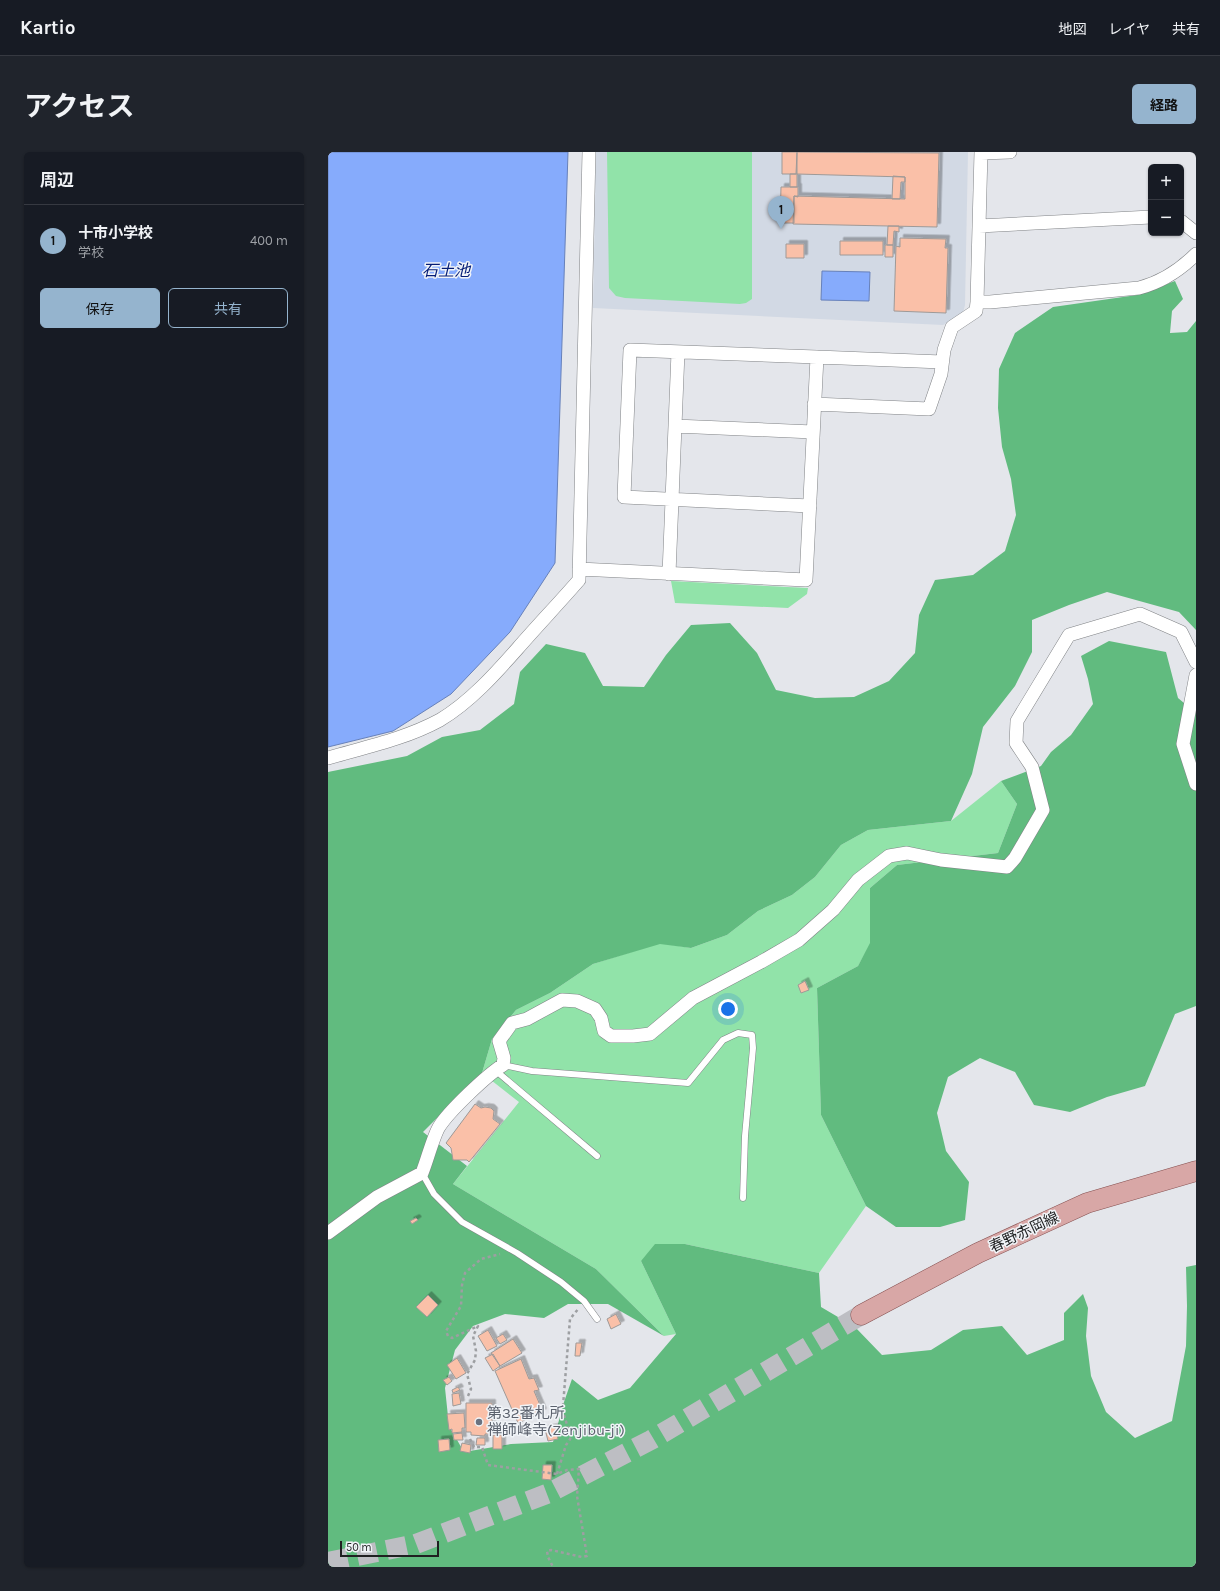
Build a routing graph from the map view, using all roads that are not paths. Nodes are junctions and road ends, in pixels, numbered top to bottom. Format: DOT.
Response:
graph roads {
  1 [pos="589,152"];
  2 [pos="1010,152"];
  3 [pos="981,153"];
  4 [pos="1148,217"];
  5 [pos="1184,223"];
  6 [pos="979,226"];
  7 [pos="1196,233"];
  8 [pos="1196,254"];
  9 [pos="977,302"];
  10 [pos="678,352"];
  11 [pos="817,357"];
  12 [pos="942,362"];
  13 [pos="814,404"];
  14 [pos="675,426"];
  15 [pos="813,432"];
  16 [pos="673,499"];
  17 [pos="810,506"];
  18 [pos="579,569"];
  19 [pos="669,574"];
  20 [pos="1196,662"];
  21 [pos="1196,675"];
  22 [pos="328,758"];
  23 [pos="1196,784"];
  24 [pos="499,1067"];
  25 [pos="597,1156"];
  26 [pos="1196,1171"];
  27 [pos="422,1173"];
  28 [pos="743,1198"];
  29 [pos="328,1233"];
  30 [pos="861,1315"];
  31 [pos="597,1319"];
  1 -- 18 [label="street"];
  2 -- 3 [label="street"];
  3 -- 6 [label="street"];
  4 -- 6 [label="street"];
  5 -- 7 [label="street"];
  6 -- 9 [label="street"];
  8 -- 9 [label="street"];
  9 -- 12 [label="street"];
  10 -- 11 [label="street"];
  10 -- 14 [label="street"];
  10 -- 16 [label="street"];
  11 -- 12 [label="street"];
  11 -- 13 [label="street"];
  12 -- 13 [label="street"];
  13 -- 15 [label="street"];
  14 -- 15 [label="street"];
  14 -- 16 [label="street"];
  15 -- 17 [label="street"];
  16 -- 17 [label="street"];
  16 -- 19 [label="street"];
  17 -- 19 [label="street"];
  18 -- 19 [label="street"];
  18 -- 22 [label="street"];
  20 -- 24 [label="street"];
  21 -- 23 [label="street"];
  24 -- 25 [label="lane"];
  24 -- 27 [label="street"];
  24 -- 28 [label="lane"];
  26 -- 30 [label="main road, 春野赤岡線"];
  27 -- 29 [label="street"];
  27 -- 31 [label="lane"];
}
